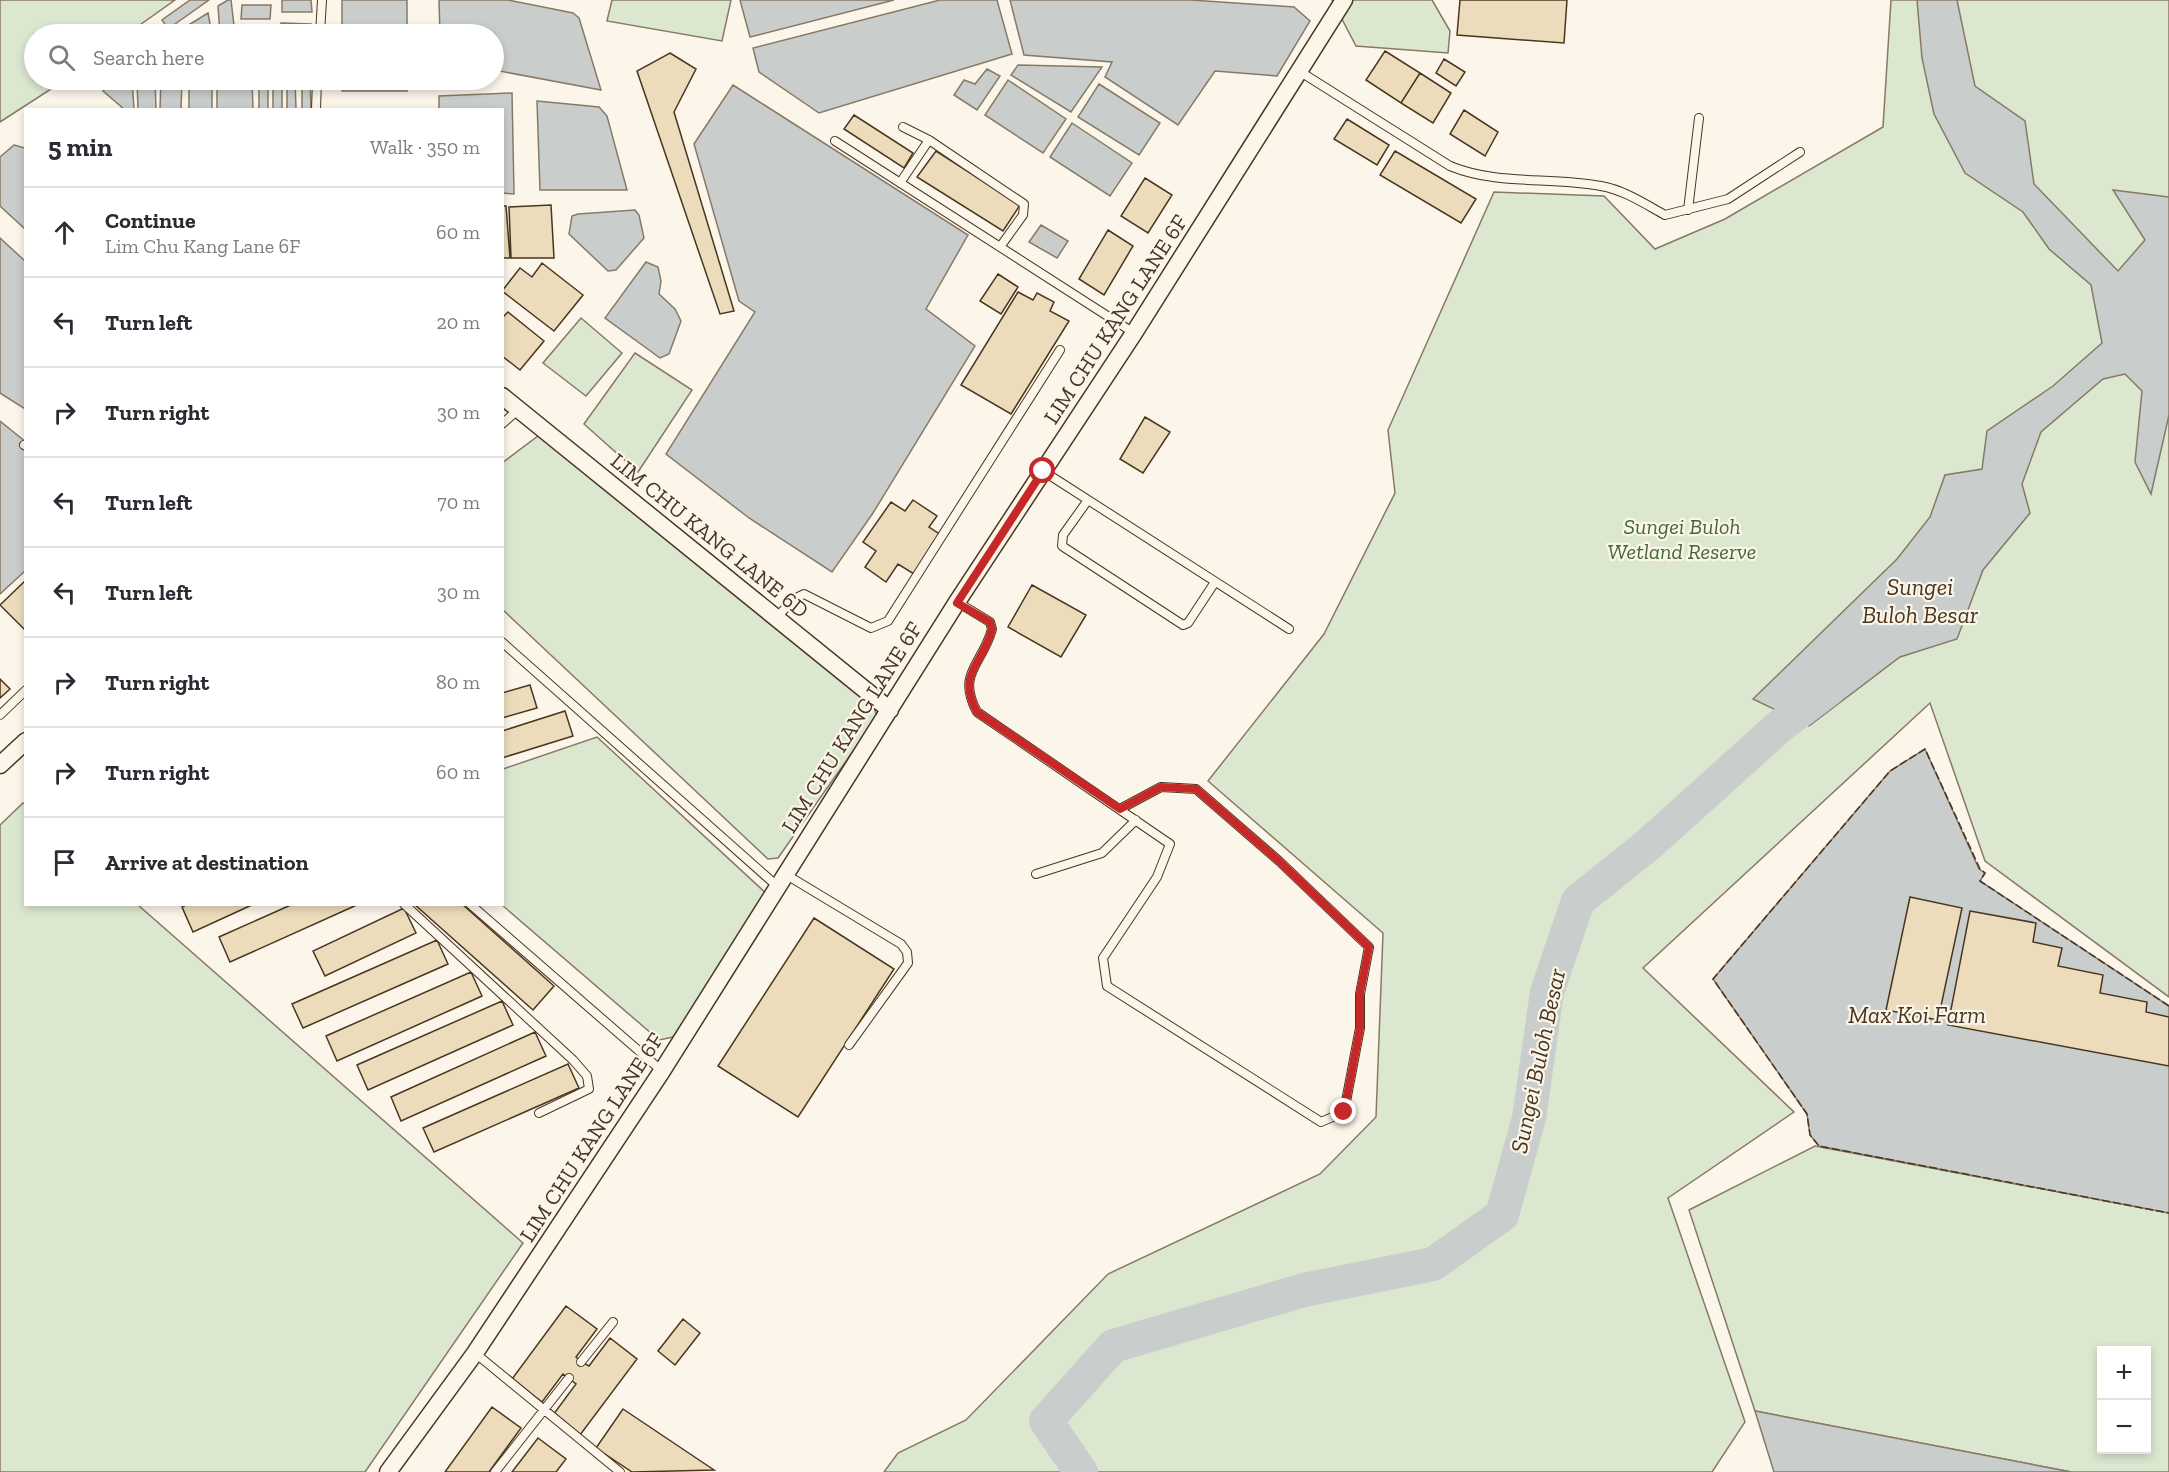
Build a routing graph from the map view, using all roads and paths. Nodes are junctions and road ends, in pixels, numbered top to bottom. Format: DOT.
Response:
graph roads {
  1 [pos="322,0"];
  2 [pos="1344,0"];
  3 [pos="321,24"];
  4 [pos="1299,71"];
  5 [pos="317,90"];
  6 [pos="316,108"];
  7 [pos="1699,118"];
  8 [pos="903,127"];
  9 [pos="929,140"];
  10 [pos="835,141"];
  11 [pos="1800,152"];
  12 [pos="900,183"];
  13 [pos="1688,210"];
  14 [pos="1000,247"];
  15 [pos="1134,333"];
  16 [pos="1060,350"];
  17 [pos="504,398"];
  18 [pos="519,409"];
  19 [pos="504,422"];
  20 [pos="1043,471"];
  21 [pos="1088,500"];
  22 [pos="1215,582"];
  23 [pos="957,603"];
  24 [pos="776,618"];
  25 [pos="1289,629"];
  26 [pos="504,644"];
  27 [pos="24,692"];
  28 [pos="890,710"];
  29 [pos="0,715"];
  30 [pos="24,743"];
  31 [pos="0,765"];
  32 [pos="1120,809"];
  33 [pos="1136,820"];
  34 [pos="1036,874"];
  35 [pos="781,880"];
  36 [pos="406,906"];
  37 [pos="472,906"];
  38 [pos="849,1045"];
  39 [pos="662,1071"];
  40 [pos="539,1113"];
  41 [pos="612,1322"];
  42 [pos="475,1353"];
  43 [pos="581,1362"];
  44 [pos="569,1378"];
  45 [pos="543,1410"];
  46 [pos="388,1472"];
  47 [pos="495,1472"];
  48 [pos="620,1472"];
  1 -- 3 [label="lane"];
  2 -- 4 [label="street, LIM CHU KANG LANE 6F"];
  4 -- 13 [label="lane"];
  4 -- 15 [label="street, LIM CHU KANG LANE 6F"];
  5 -- 6 [label="lane"];
  7 -- 13 [label="lane"];
  8 -- 9 [label="lane"];
  9 -- 12 [label="lane"];
  9 -- 14 [label="lane"];
  10 -- 12 [label="lane"];
  11 -- 13 [label="lane"];
  12 -- 14 [label="lane"];
  14 -- 15 [label="lane"];
  15 -- 20 [label="street, LIM CHU KANG LANE 6F"];
  16 -- 24 [label="lane"];
  17 -- 18 [label="street, LIM CHU KANG LANE 6D"];
  18 -- 19 [label="lane"];
  18 -- 24 [label="street, LIM CHU KANG LANE 6D"];
  20 -- 21 [label="lane"];
  20 -- 23 [label="street, LIM CHU KANG LANE 6F"];
  21 -- 22 [label="lane"];
  21 -- 22 [label="lane"];
  22 -- 25 [label="lane"];
  23 -- 28 [label="street, LIM CHU KANG LANE 6F"];
  23 -- 32 [label="lane"];
  24 -- 28 [label="street, LIM CHU KANG LANE 6D"];
  26 -- 35 [label="lane"];
  27 -- 29 [label="lane"];
  28 -- 35 [label="street, LIM CHU KANG LANE 6F"];
  30 -- 31 [label="street"];
  32 -- 33 [label="lane"];
  32 -- 33 [label="lane"];
  33 -- 34 [label="lane"];
  35 -- 38 [label="lane"];
  35 -- 39 [label="street, LIM CHU KANG LANE 6F"];
  36 -- 40 [label="lane"];
  37 -- 39 [label="lane"];
  39 -- 42 [label="street, LIM CHU KANG LANE 6F"];
  41 -- 43 [label="lane"];
  42 -- 45 [label="lane"];
  42 -- 46 [label="street, LIM CHU KANG LANE 6F"];
  44 -- 45 [label="lane"];
  45 -- 47 [label="lane"];
  45 -- 48 [label="lane"];
}
